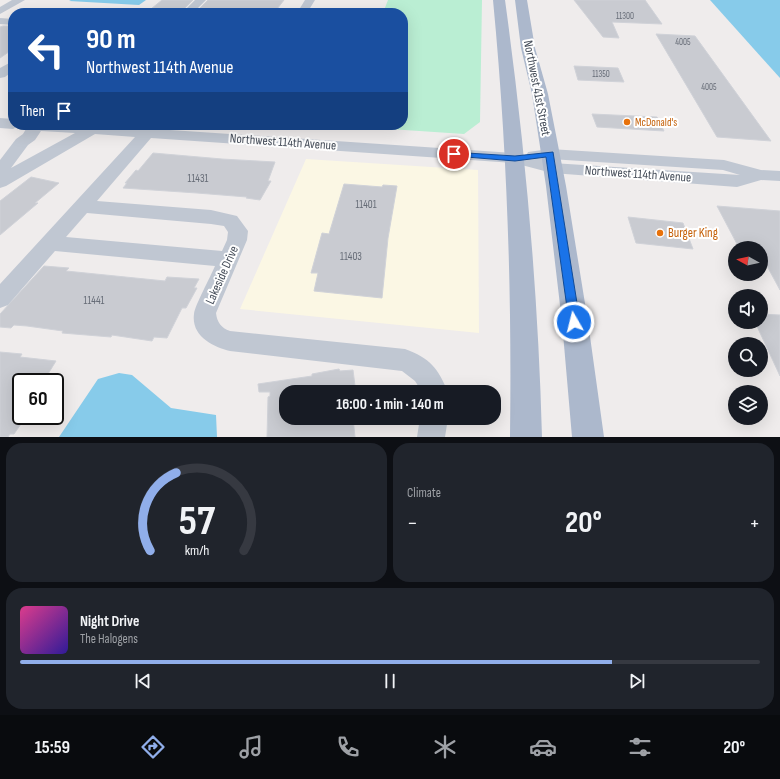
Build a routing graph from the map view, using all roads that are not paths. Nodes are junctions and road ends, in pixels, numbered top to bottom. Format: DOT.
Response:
graph roads {
  1 [pos="20,0"];
  2 [pos="201,0"];
  3 [pos="499,0"];
  4 [pos="521,0"];
  5 [pos="192,8"];
  6 [pos="0,11"];
  7 [pos="503,34"];
  8 [pos="528,48"];
  9 [pos="30,130"];
  10 [pos="31,130"];
  11 [pos="94,130"];
  12 [pos="223,131"];
  13 [pos="147,133"];
  14 [pos="24,155"];
  15 [pos="47,156"];
  16 [pos="515,158"];
  17 [pos="551,161"];
  18 [pos="0,172"];
  19 [pos="780,176"];
  20 [pos="0,178"];
  21 [pos="0,182"];
  22 [pos="82,206"];
  23 [pos="49,243"];
  24 [pos="229,259"];
  25 [pos="0,299"];
  26 [pos="432,385"];
  27 [pos="433,425"];
  28 [pos="431,437"];
  29 [pos="526,437"];
  30 [pos="588,437"];
  1 -- 6 [label="street"];
  2 -- 5 [label="street"];
  3 -- 7 [label="main road, Northwest 41st Street"];
  4 -- 8 [label="main road, Northwest 41st Street"];
  7 -- 8 [label="main road"];
  7 -- 16 [label="main road, Northwest 41st Street"];
  8 -- 17 [label="main road, Northwest 41st Street"];
  9 -- 18 [label="street"];
  10 -- 14 [label="street"];
  11 -- 13 [label="street, Northwest 114th Avenue"];
  11 -- 15 [label="street"];
  12 -- 13 [label="street, Northwest 114th Avenue"];
  12 -- 16 [label="street, Northwest 114th Avenue"];
  13 -- 22 [label="street"];
  14 -- 15 [label="street"];
  14 -- 20 [label="street"];
  15 -- 21 [label="street"];
  16 -- 17 [label="street, Northwest 114th Avenue"];
  16 -- 29 [label="main road, Northwest 41st Street"];
  17 -- 19 [label="street, Northwest 114th Avenue"];
  17 -- 30 [label="main road, Northwest 41st Street"];
  22 -- 23 [label="street"];
  22 -- 24 [label="street, Lakeside Drive"];
  23 -- 24 [label="street"];
  23 -- 25 [label="street"];
  24 -- 26 [label="street, Lakeside Drive"];
  27 -- 28 [label="street"];
}
